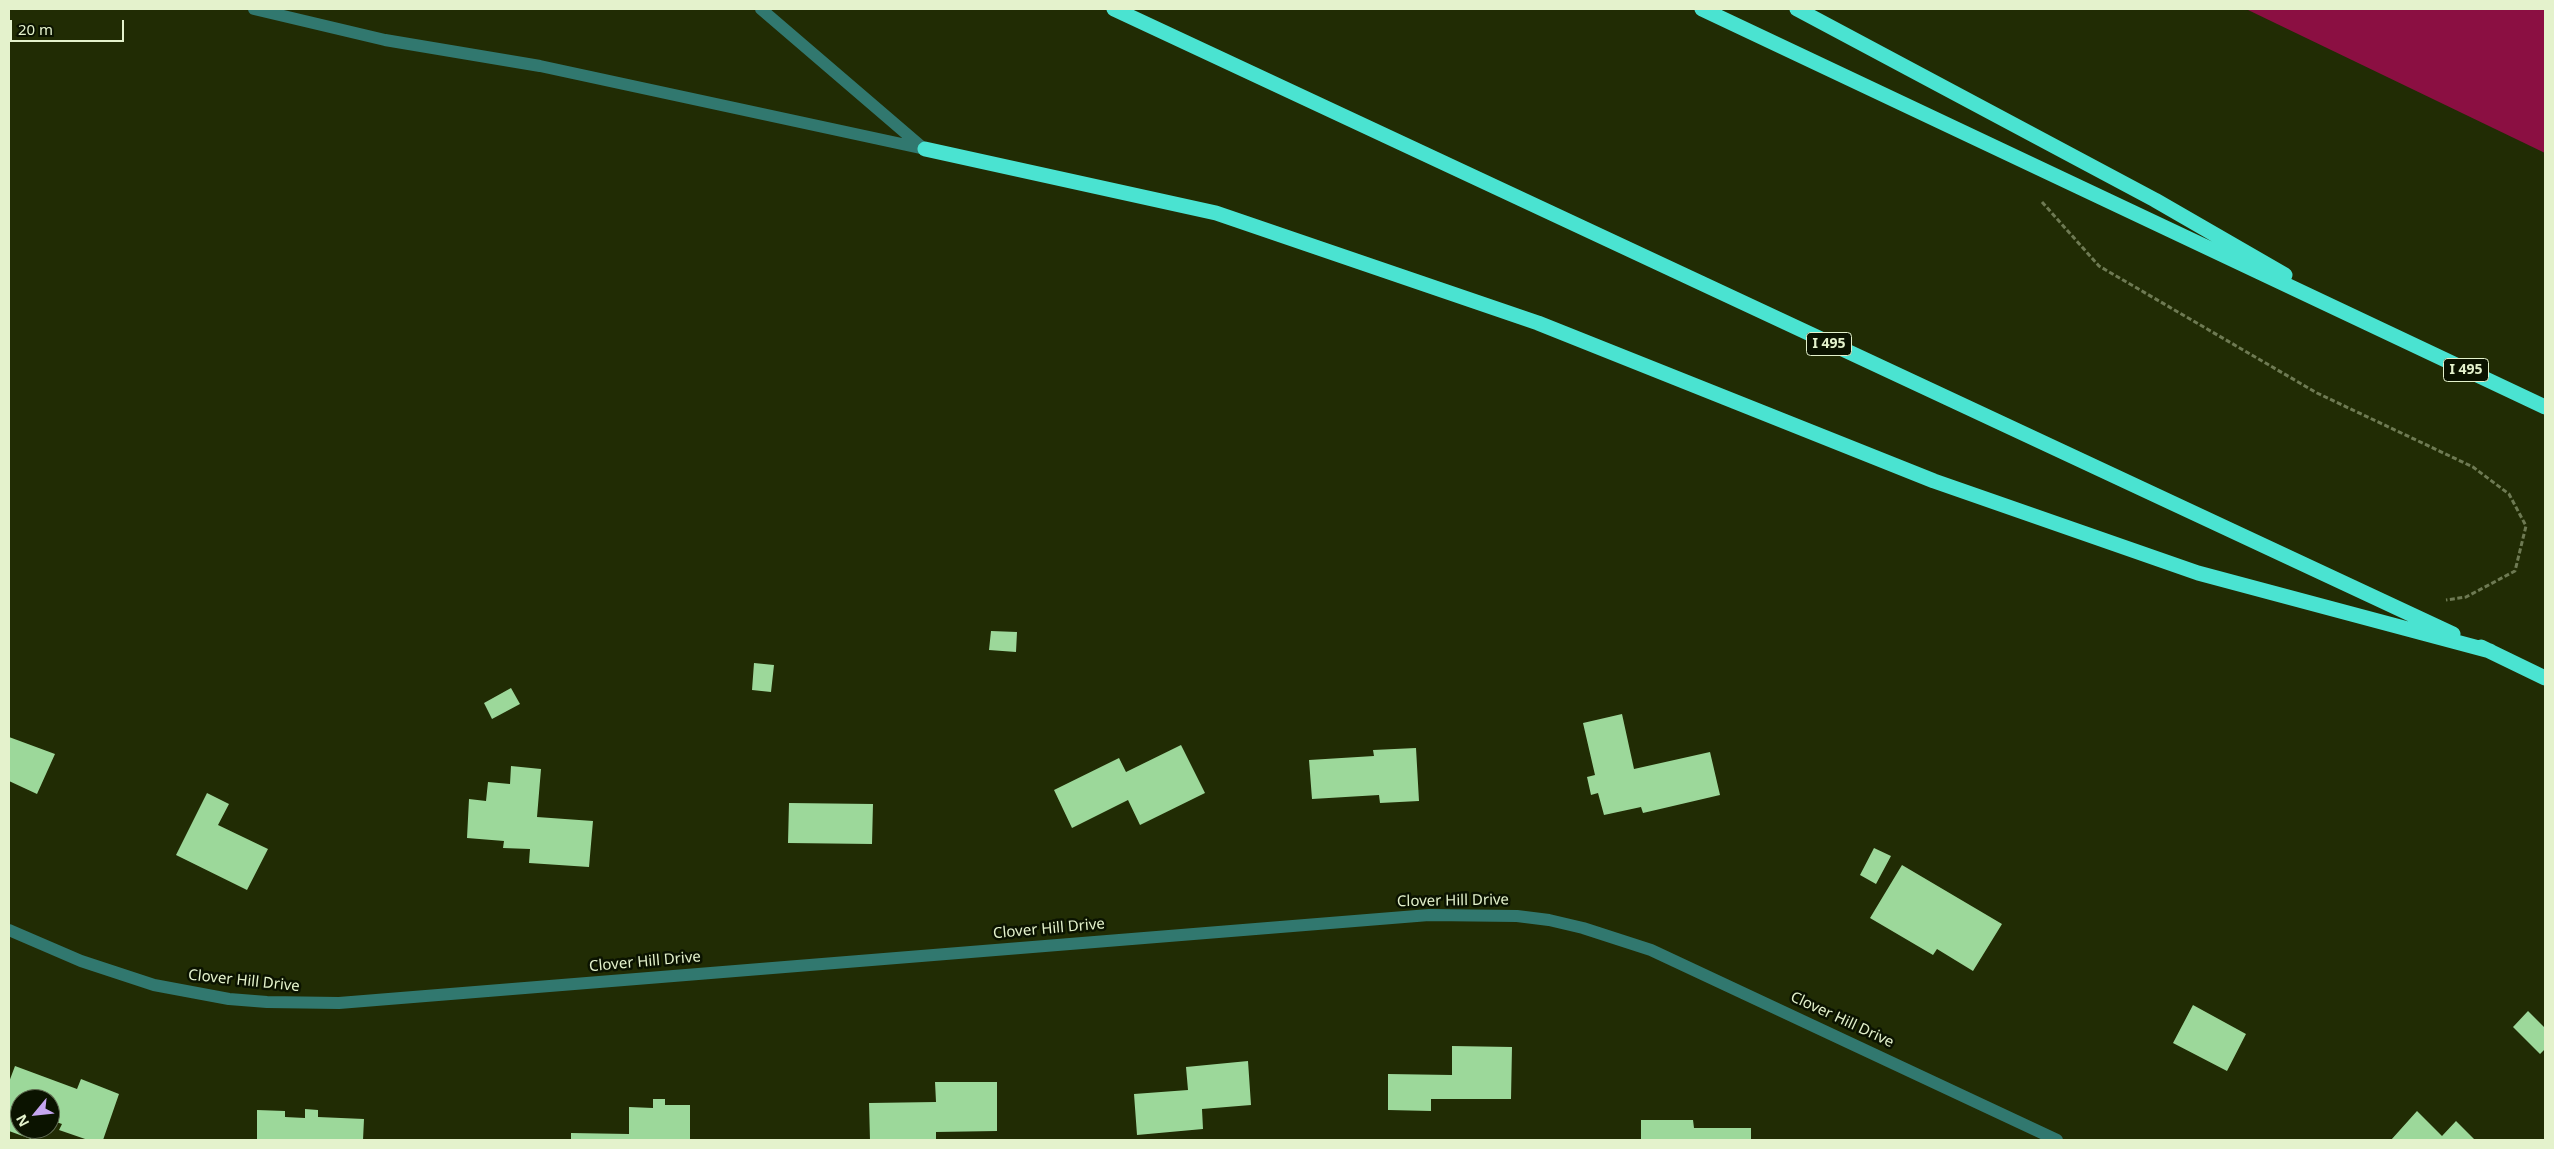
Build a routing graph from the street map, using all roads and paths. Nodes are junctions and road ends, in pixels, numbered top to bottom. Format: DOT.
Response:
graph roads {
  1 [pos="254,9"];
  2 [pos="761,9"];
  3 [pos="1114,9"];
  4 [pos="1702,9"];
  5 [pos="1798,9"];
  6 [pos="925,149"];
  7 [pos="2036,195"];
  8 [pos="2387,332"];
  9 [pos="2545,407"];
  10 [pos="2439,600"];
  11 [pos="2490,651"];
  12 [pos="2545,678"];
  13 [pos="9,930"];
  14 [pos="2057,1140"];
  1 -- 6 [label="street"];
  2 -- 6 [label="street"];
  3 -- 11 [label="highway, I 495"];
  4 -- 8 [label="highway, I 495"];
  5 -- 8 [label="highway"];
  6 -- 11 [label="highway"];
  7 -- 10 [label="path"];
  8 -- 9 [label="highway, I 495"];
  11 -- 12 [label="highway, I 495"];
  13 -- 14 [label="street, Clover Hill Drive"];
}
